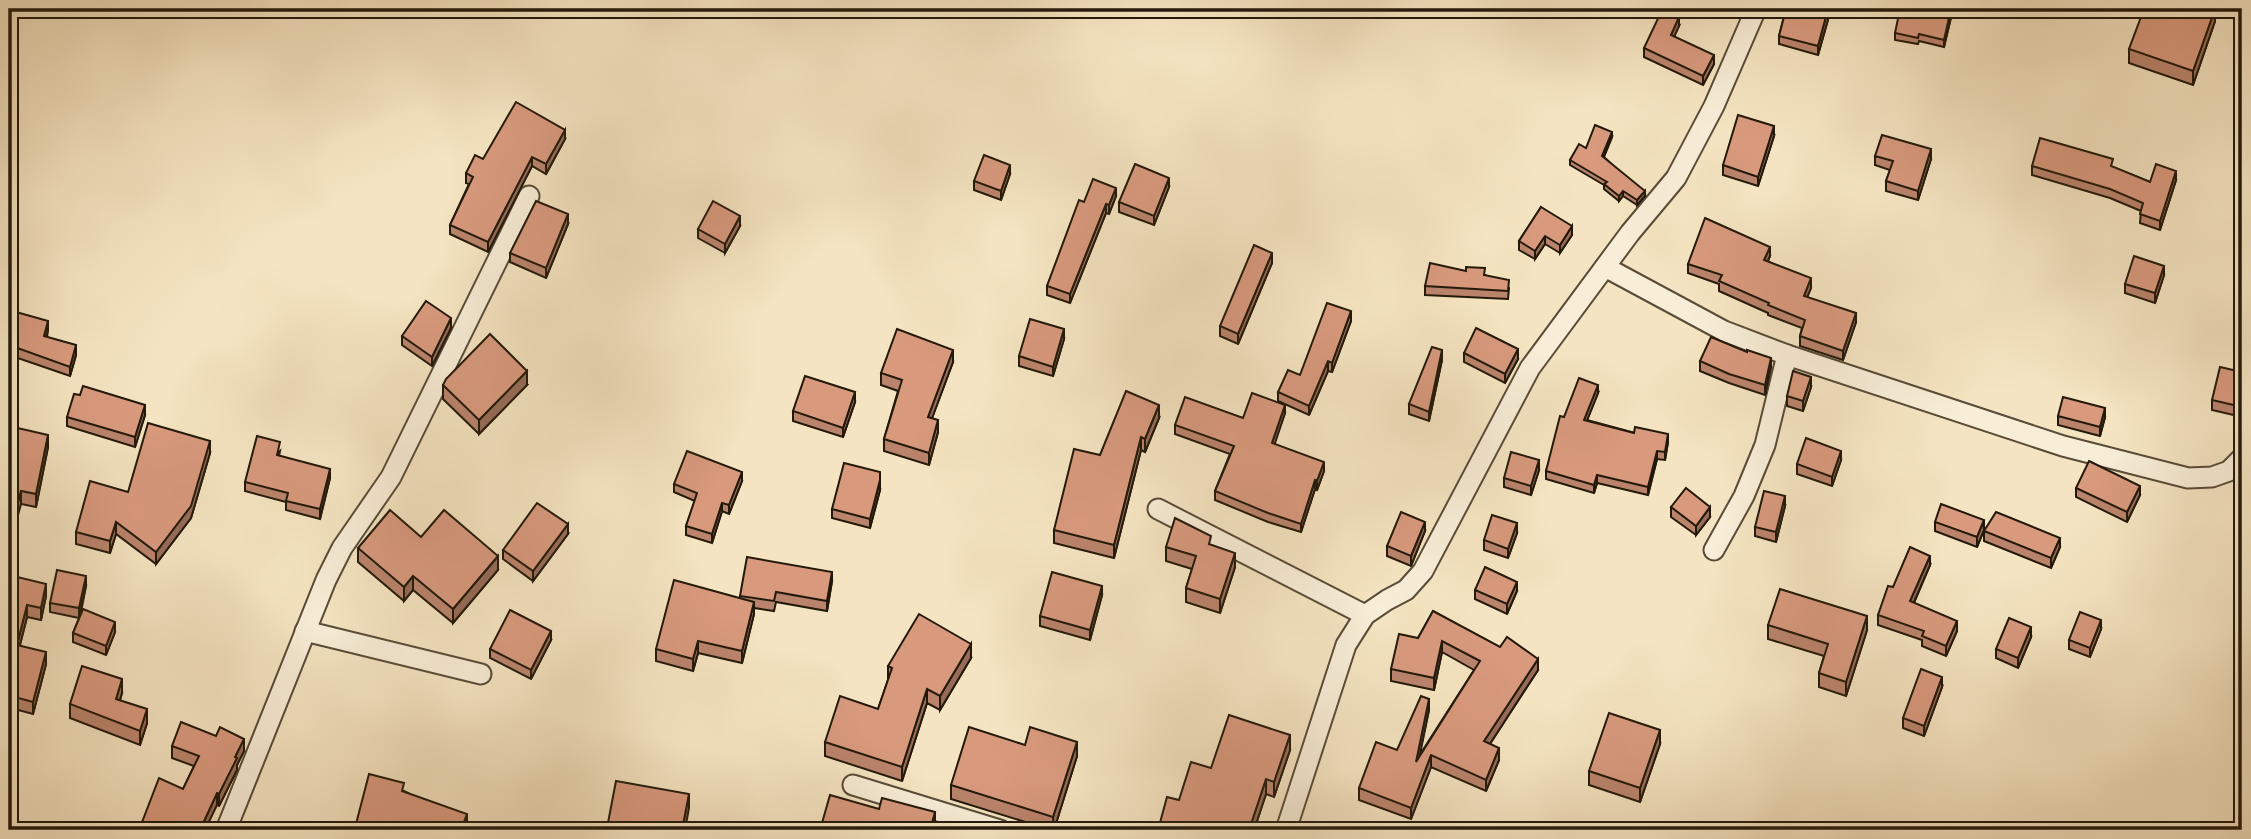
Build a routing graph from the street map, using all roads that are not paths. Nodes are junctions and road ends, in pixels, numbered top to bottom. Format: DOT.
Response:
graph roads {
  1 [pos="1756,9"];
  2 [pos="530,196"];
  3 [pos="1605,267"];
  4 [pos="1787,355"];
  5 [pos="2242,458"];
  6 [pos="1158,509"];
  7 [pos="1714,550"];
  8 [pos="1365,615"];
  9 [pos="305,631"];
  10 [pos="481,674"];
  11 [pos="853,785"];
  12 [pos="226,830"];
  13 [pos="1000,830"];
  14 [pos="1286,830"];
  1 -- 3 [label="street"];
  2 -- 9 [label="street"];
  3 -- 4 [label="street"];
  3 -- 8 [label="street"];
  4 -- 5 [label="street"];
  4 -- 7 [label="street"];
  6 -- 8 [label="street"];
  8 -- 14 [label="street"];
  9 -- 10 [label="street"];
  9 -- 12 [label="street"];
  11 -- 13 [label="street"];
}
